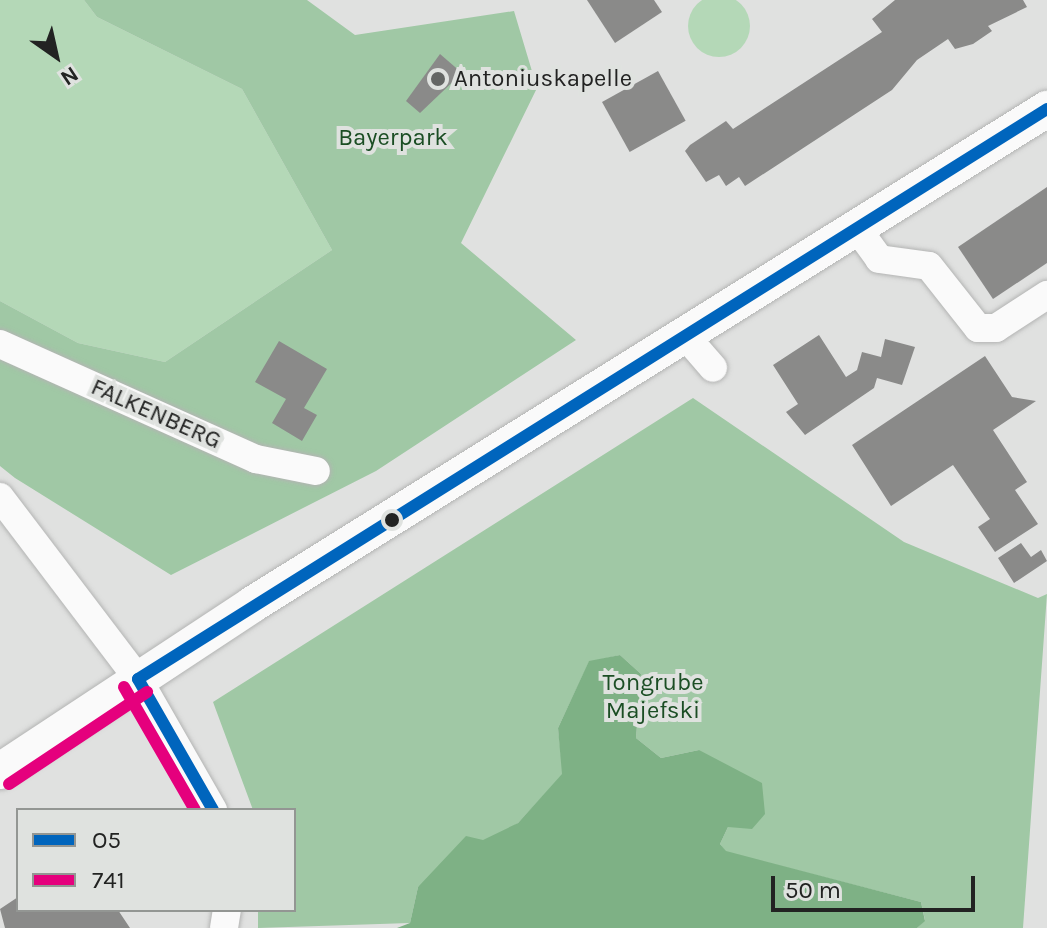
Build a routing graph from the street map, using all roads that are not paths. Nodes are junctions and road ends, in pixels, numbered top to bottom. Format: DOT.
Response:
graph roads {
  1 [pos="1047,109"];
  2 [pos="859,231"];
  3 [pos="1047,295"];
  4 [pos="688,339"];
  5 [pos="0,344"];
  6 [pos="713,368"];
  7 [pos="316,471"];
  8 [pos="0,497"];
  9 [pos="138,679"];
  10 [pos="0,771"];
  11 [pos="212,808"];
  1 -- 2 [label="main road"];
  2 -- 3 [label="street"];
  2 -- 4 [label="main road"];
  4 -- 6 [label="street"];
  4 -- 9 [label="main road"];
  5 -- 7 [label="street, FALKENBERG"];
  8 -- 9 [label="street"];
  9 -- 10 [label="main road"];
  9 -- 11 [label="street"];
}
